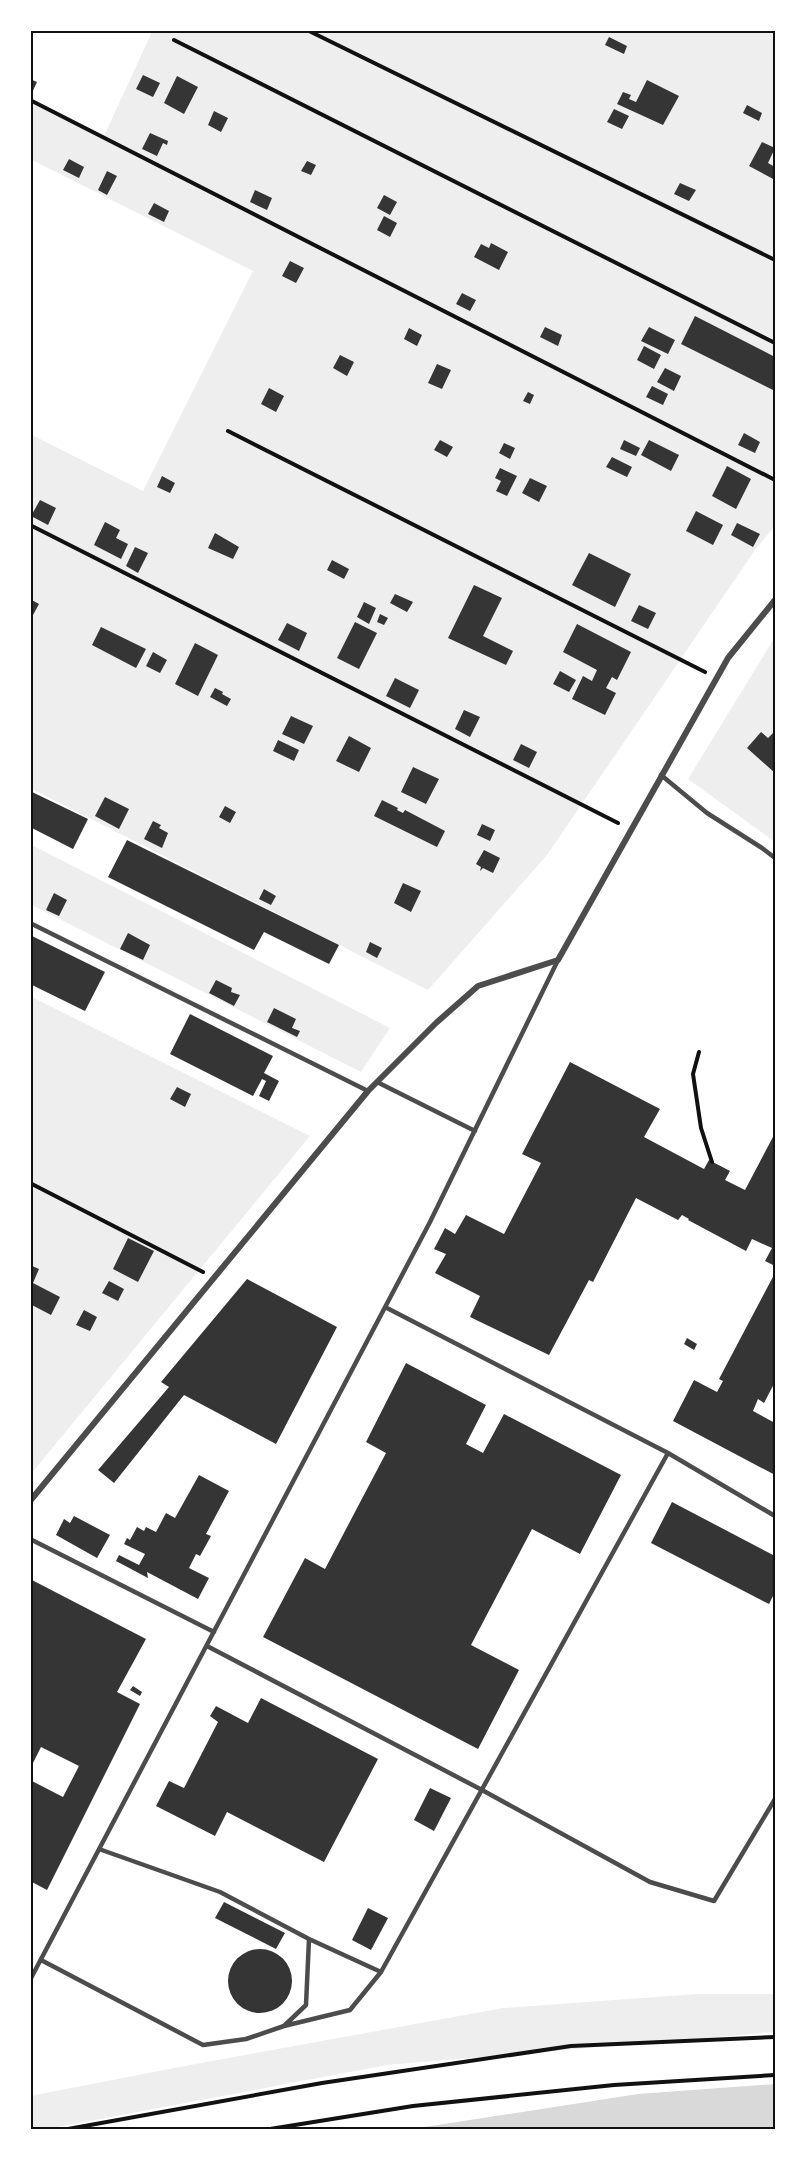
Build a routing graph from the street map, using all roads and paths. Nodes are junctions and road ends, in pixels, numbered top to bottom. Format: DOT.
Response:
graph roads {
  1 [pos="307,30"];
  2 [pos="174,40"];
  3 [pos="30,100"];
  4 [pos="775,260"];
  5 [pos="775,343"];
  6 [pos="228,431"];
  7 [pos="775,480"];
  8 [pos="30,525"];
  9 [pos="775,600"];
  10 [pos="717,677"];
  11 [pos="661,775"];
  12 [pos="632,829"];
  13 [pos="775,858"];
  14 [pos="30,923"];
  15 [pos="558,960"];
  16 [pos="699,1052"];
  17 [pos="377,1082"];
  18 [pos="368,1091"];
  19 [pos="475,1131"];
  20 [pos="712,1162"];
  21 [pos="30,1183"];
  22 [pos="214,1277"];
  23 [pos="385,1307"];
  24 [pos="668,1454"];
  25 [pos="30,1502"];
  26 [pos="775,1516"];
  27 [pos="30,1539"];
  28 [pos="214,1632"];
  29 [pos="207,1646"];
  30 [pos="482,1790"];
  31 [pos="775,1799"];
  32 [pos="99,1850"];
  33 [pos="309,1939"];
  34 [pos="41,1960"];
  35 [pos="381,1972"];
  36 [pos="30,1980"];
  37 [pos="284,2026"];
  38 [pos="775,2037"];
  39 [pos="775,2074"];
  40 [pos="68,2129"];
  41 [pos="270,2129"];
  1 -- 4 [label="path"];
  2 -- 5 [label="path"];
  3 -- 7 [label="path"];
  6 -- 10 [label="path"];
  8 -- 12 [label="path"];
  9 -- 10 [label="street"];
  10 -- 11 [label="street"];
  11 -- 12 [label="street"];
  11 -- 13 [label="lane"];
  12 -- 15 [label="street"];
  14 -- 18 [label="lane"];
  15 -- 17 [label="street"];
  15 -- 19 [label="lane"];
  16 -- 20 [label="path"];
  17 -- 18 [label="street"];
  17 -- 19 [label="lane"];
  18 -- 22 [label="street"];
  19 -- 23 [label="lane"];
  21 -- 22 [label="path"];
  22 -- 25 [label="street"];
  23 -- 24 [label="lane"];
  23 -- 28 [label="lane"];
  24 -- 26 [label="lane"];
  24 -- 30 [label="lane"];
  27 -- 28 [label="lane"];
  28 -- 29 [label="lane"];
  29 -- 30 [label="lane"];
  29 -- 32 [label="lane"];
  30 -- 31 [label="lane"];
  30 -- 35 [label="lane"];
  32 -- 33 [label="lane"];
  32 -- 34 [label="lane"];
  33 -- 35 [label="lane"];
  33 -- 37 [label="lane"];
  34 -- 36 [label="lane"];
  34 -- 37 [label="lane"];
  35 -- 37 [label="lane"];
  38 -- 40 [label="path"];
  39 -- 41 [label="path"];
}
